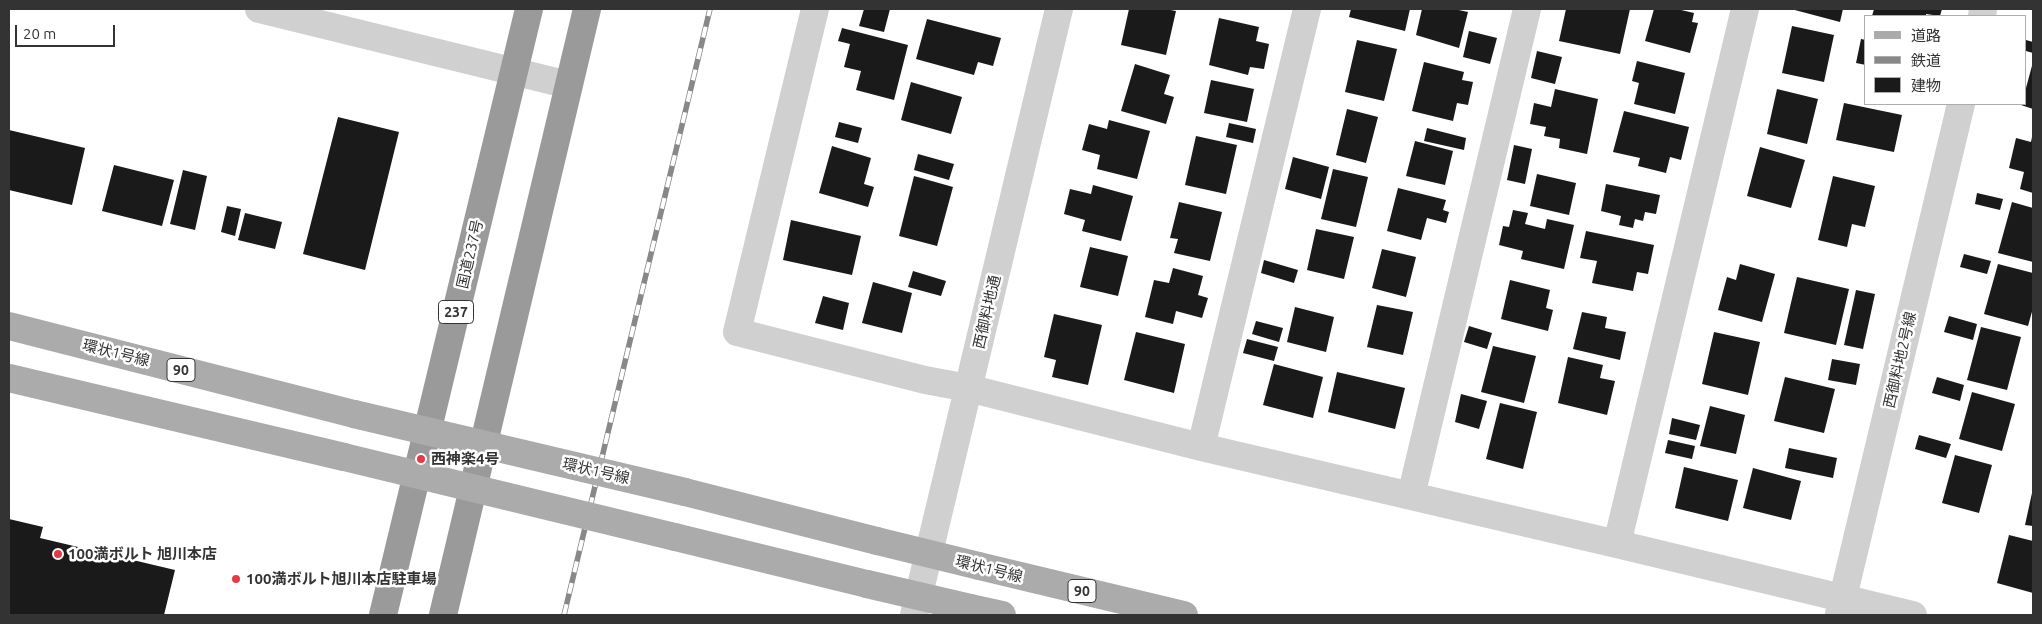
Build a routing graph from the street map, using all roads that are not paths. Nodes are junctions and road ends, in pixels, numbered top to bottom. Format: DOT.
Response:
graph roads {
  1 [pos="259,9"];
  2 [pos="529,9"];
  3 [pos="587,9"];
  4 [pos="815,9"];
  5 [pos="1059,9"];
  6 [pos="1307,9"];
  7 [pos="1527,9"];
  8 [pos="1745,9"];
  9 [pos="514,70"];
  10 [pos="569,84"];
  11 [pos="1961,105"];
  12 [pos="9,326"];
  13 [pos="9,378"];
  14 [pos="968,388"];
  15 [pos="1201,447"];
  16 [pos="1411,496"];
  17 [pos="1616,544"];
  18 [pos="1841,606"];
  19 [pos="383,615"];
  20 [pos="443,615"];
  21 [pos="914,615"];
  22 [pos="1002,615"];
  23 [pos="1184,615"];
  24 [pos="1913,615"];
  1 -- 9 [label="street"];
  2 -- 9 [label="highway, 国道237号 / 237"];
  3 -- 10 [label="highway"];
  4 -- 14 [label="street"];
  5 -- 14 [label="street, 西御料地通"];
  6 -- 15 [label="street"];
  7 -- 16 [label="street"];
  8 -- 17 [label="street"];
  9 -- 10 [label="street"];
  9 -- 19 [label="highway, 国道237号 / 237"];
  10 -- 20 [label="highway"];
  11 -- 18 [label="street, 西御料地2号線"];
  12 -- 23 [label="main road, 環状1号線 / 90, bridge"];
  13 -- 22 [label="main road, bridge"];
  14 -- 15 [label="street"];
  14 -- 21 [label="street, 西御料地通"];
  15 -- 16 [label="street"];
  16 -- 17 [label="street"];
  17 -- 18 [label="street"];
  18 -- 24 [label="street"];
}
